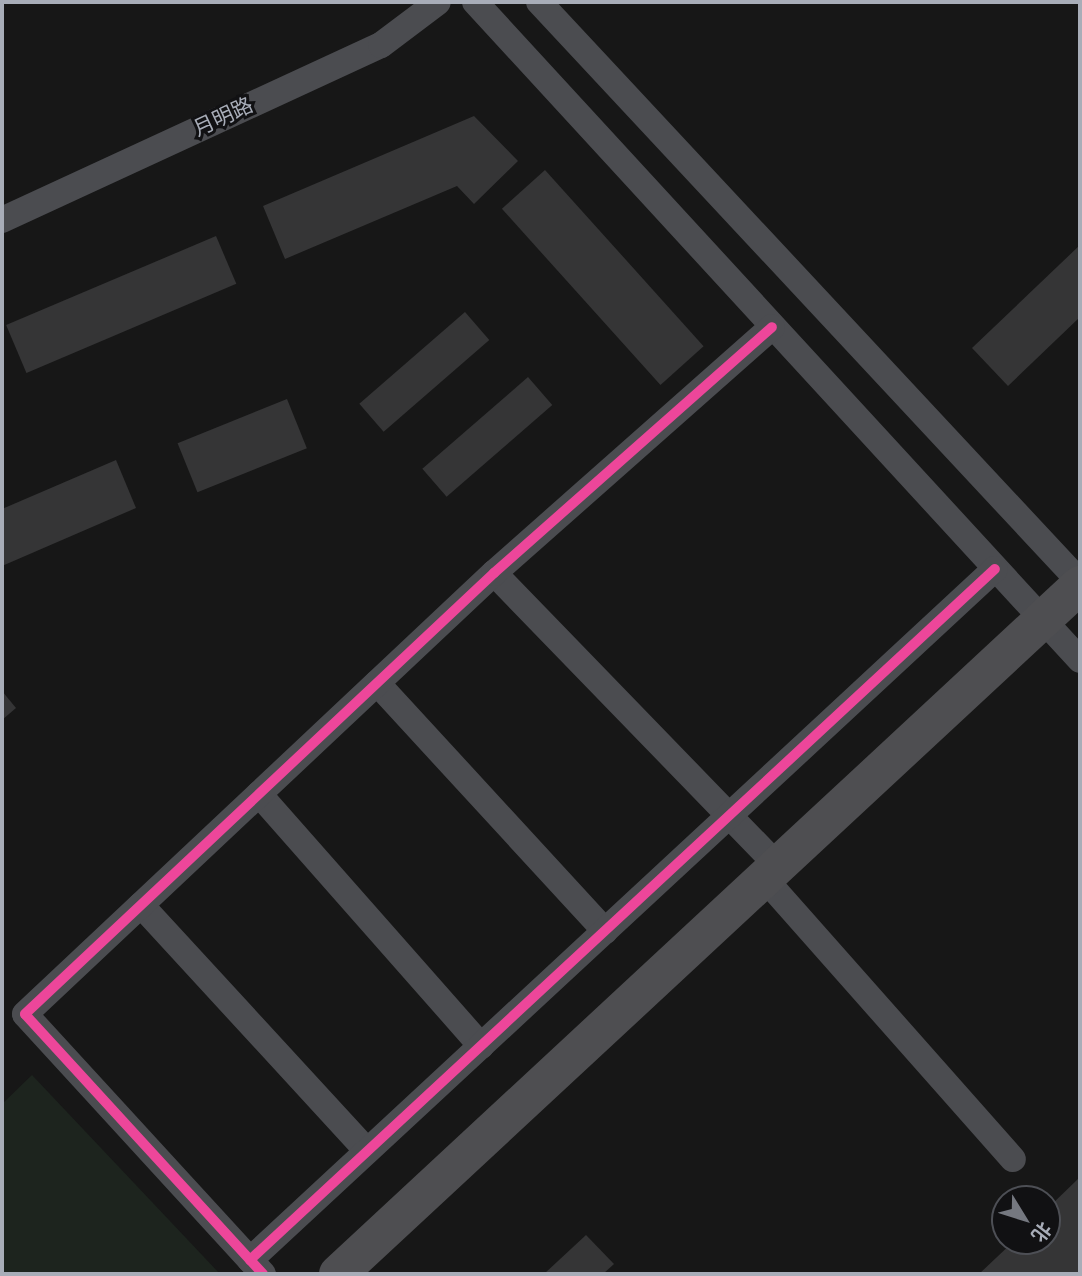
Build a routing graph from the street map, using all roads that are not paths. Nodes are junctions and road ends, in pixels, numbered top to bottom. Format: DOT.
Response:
graph roads {
  1 [pos="438,2"];
  2 [pos="475,2"];
  3 [pos="539,2"];
  4 [pos="2,220"];
  5 [pos="772,327"];
  6 [pos="995,569"];
  7 [pos="494,573"];
  8 [pos="1080,583"];
  9 [pos="1043,620"];
  10 [pos="1080,660"];
  11 [pos="377,683"];
  12 [pos="259,794"];
  13 [pos="729,815"];
  14 [pos="771,872"];
  15 [pos="141,905"];
  16 [pos="605,931"];
  17 [pos="481,1046"];
  18 [pos="367,1151"];
  19 [pos="1013,1159"];
  20 [pos="257,1267"];
  21 [pos="338,1274"];
  1 -- 4 [label="street, 月明路"];
  2 -- 5 [label="street"];
  3 -- 8 [label="street"];
  5 -- 6 [label="street"];
  5 -- 7 [label="street"];
  6 -- 9 [label="street"];
  6 -- 13 [label="street"];
  7 -- 11 [label="street"];
  7 -- 13 [label="street"];
  8 -- 9 [label="highway"];
  9 -- 10 [label="street"];
  9 -- 14 [label="highway"];
  11 -- 12 [label="street"];
  11 -- 16 [label="street"];
  12 -- 15 [label="street"];
  12 -- 17 [label="street"];
  13 -- 14 [label="street"];
  13 -- 16 [label="street"];
  14 -- 19 [label="street"];
  14 -- 21 [label="highway"];
  15 -- 18 [label="street"];
  15 -- 20 [label="street"];
  16 -- 17 [label="street"];
  17 -- 18 [label="street"];
  18 -- 20 [label="street"];
}
